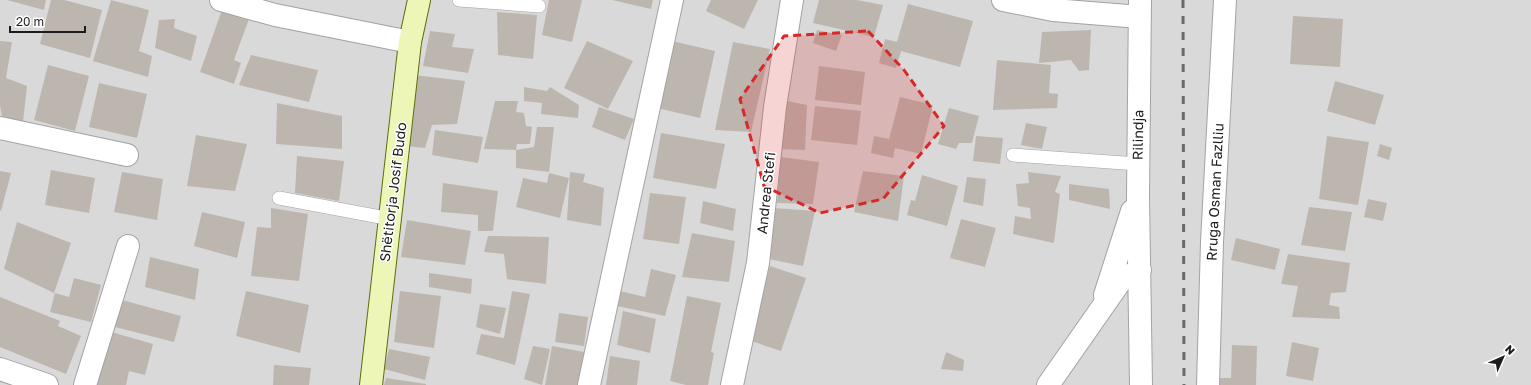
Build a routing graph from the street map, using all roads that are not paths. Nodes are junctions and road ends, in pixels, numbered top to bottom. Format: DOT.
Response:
graph roads {
  1 [pos="221,0"];
  2 [pos="419,0"];
  3 [pos="459,0"];
  4 [pos="672,0"];
  5 [pos="792,0"];
  6 [pos="1003,0"];
  7 [pos="1225,0"];
  8 [pos="539,6"];
  9 [pos="1140,8"];
  10 [pos="410,42"];
  11 [pos="0,128"];
  12 [pos="127,155"];
  13 [pos="1013,155"];
  14 [pos="1138,164"];
  15 [pos="1138,196"];
  16 [pos="278,198"];
  17 [pos="390,220"];
  18 [pos="128,246"];
  19 [pos="1140,270"];
  20 [pos="1140,309"];
  21 [pos="1101,311"];
  22 [pos="0,369"];
  23 [pos="47,385"];
  24 [pos="85,385"];
  25 [pos="371,385"];
  26 [pos="589,385"];
  27 [pos="732,385"];
  28 [pos="1048,385"];
  29 [pos="1141,385"];
  30 [pos="1208,385"];
  1 -- 10 [label="street"];
  2 -- 10 [label="main road, Shëtitorja Josif Budo"];
  3 -- 8 [label="lane"];
  4 -- 26 [label="street"];
  5 -- 27 [label="street, Andrea Stefi"];
  6 -- 9 [label="street"];
  7 -- 30 [label="street, Rruga Osman Fazlliu"];
  9 -- 14 [label="street, Rilindja"];
  10 -- 17 [label="main road, Shëtitorja Josif Budo"];
  11 -- 12 [label="street"];
  13 -- 14 [label="lane"];
  14 -- 15 [label="street, Rilindja"];
  15 -- 19 [label="street, Rilindja"];
  15 -- 21 [label="street"];
  16 -- 17 [label="lane"];
  17 -- 25 [label="main road, Shëtitorja Josif Budo"];
  18 -- 24 [label="street"];
  19 -- 20 [label="street, Rilindja"];
  19 -- 21 [label="street"];
  20 -- 21 [label="street"];
  20 -- 29 [label="street, Rilindja"];
  21 -- 28 [label="street"];
  22 -- 23 [label="street"];
}
